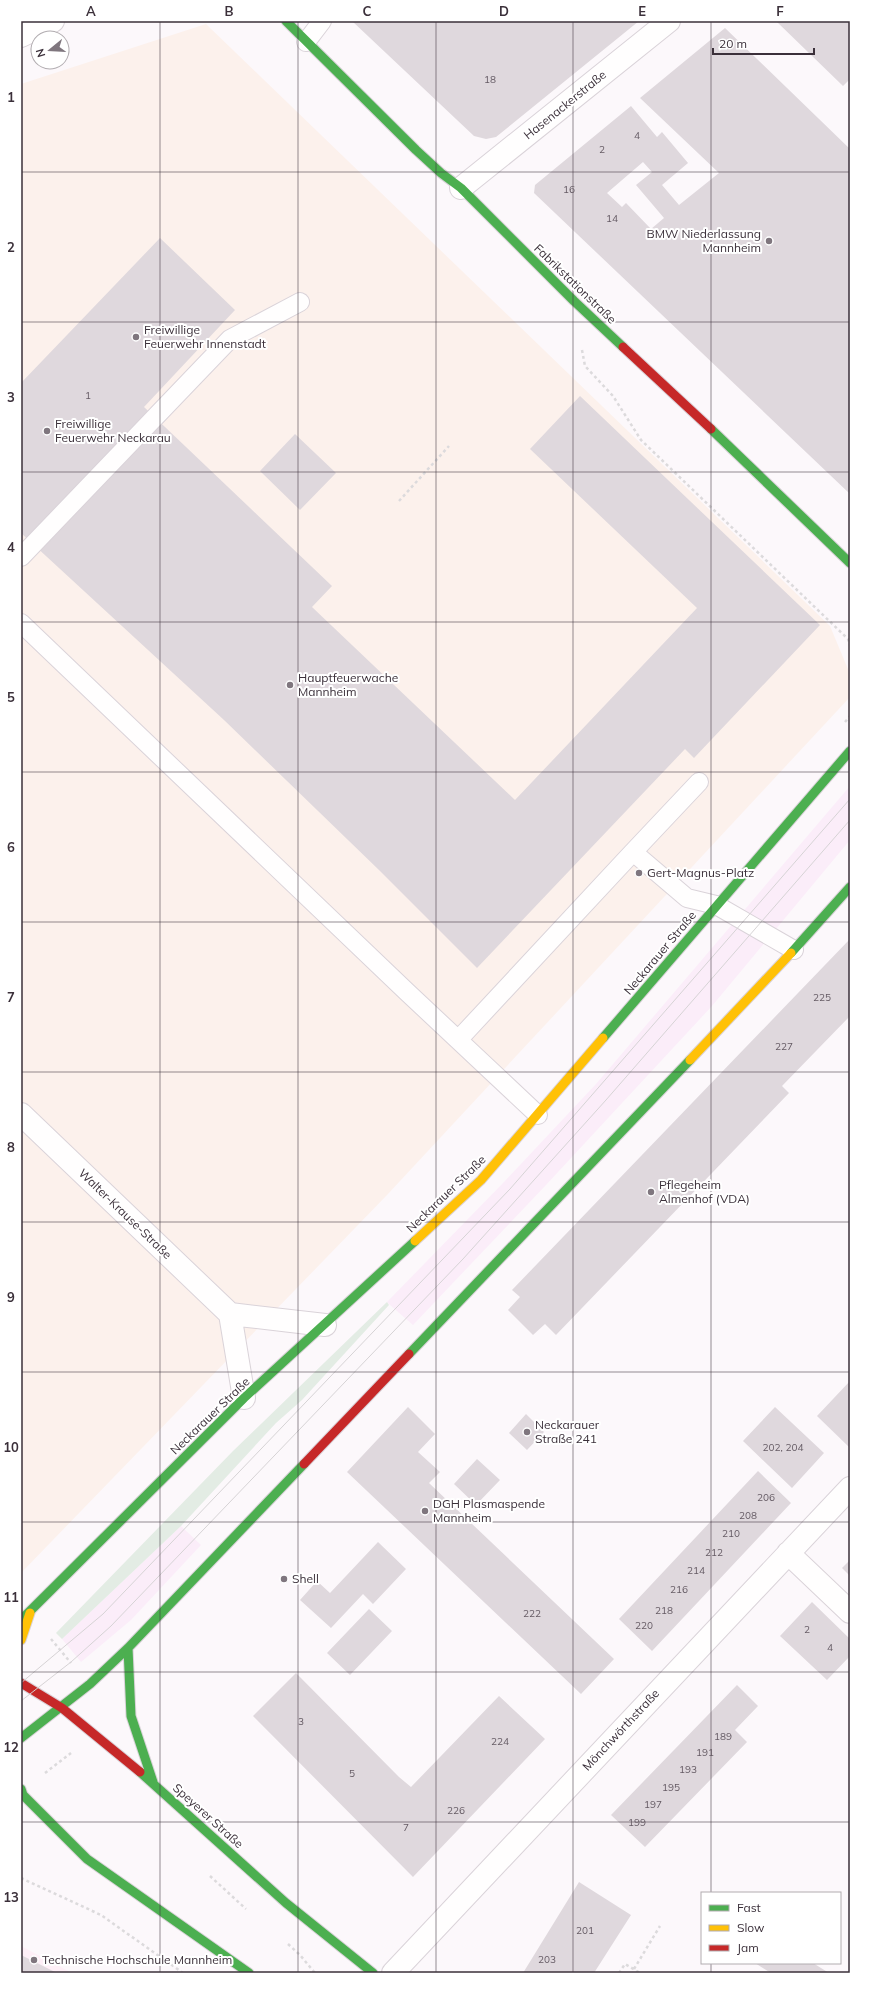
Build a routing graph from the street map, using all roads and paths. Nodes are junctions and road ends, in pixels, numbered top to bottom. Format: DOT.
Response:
graph roads {
  1 [pos="53,21"];
  2 [pos="286,21"];
  3 [pos="322,21"];
  4 [pos="669,21"];
  5 [pos="21,36"];
  6 [pos="306,42"];
  7 [pos="462,188"];
  8 [pos="300,302"];
  9 [pos="585,366"];
  10 [pos="449,446"];
  11 [pos="399,501"];
  12 [pos="21,557"];
  13 [pos="850,563"];
  14 [pos="21,623"];
  15 [pos="850,645"];
  16 [pos="850,750"];
  17 [pos="699,782"];
  18 [pos="633,852"];
  19 [pos="850,887"];
  20 [pos="716,905"];
  21 [pos="794,950"];
  22 [pos="458,1040"];
  23 [pos="21,1114"];
  24 [pos="538,1115"];
  25 [pos="230,1314"];
  26 [pos="325,1325"];
  27 [pos="244,1398"];
  28 [pos="850,1488"];
  29 [pos="788,1553"];
  30 [pos="850,1612"];
  31 [pos="30,1613"];
  32 [pos="21,1620"];
  33 [pos="21,1640"];
  34 [pos="128,1648"];
  35 [pos="21,1683"];
  36 [pos="90,1684"];
  37 [pos="62,1708"];
  38 [pos="21,1738"];
  39 [pos="78,1748"];
  40 [pos="153,1782"];
  41 [pos="22,1793"];
  42 [pos="21,1878"];
  43 [pos="660,1926"];
  44 [pos="634,1969"];
  45 [pos="183,1973"];
  46 [pos="249,1973"];
  47 [pos="373,1973"];
  48 [pos="393,1973"];
  49 [pos="619,1973"];
  50 [pos="640,1973"];
  1 -- 5 [label="street"];
  2 -- 6 [label="main road, Fabrikstationstraße"];
  3 -- 6 [label="lane"];
  4 -- 7 [label="street, Hasenackerstraße"];
  6 -- 7 [label="main road, Fabrikstationstraße"];
  7 -- 13 [label="main road, Fabrikstationstraße"];
  8 -- 12 [label="lane"];
  9 -- 15 [label="path"];
  10 -- 11 [label="path"];
  14 -- 22 [label="lane"];
  16 -- 20 [label="main road, Neckarauer Straße"];
  17 -- 18 [label="lane"];
  18 -- 20 [label="lane"];
  18 -- 22 [label="lane"];
  19 -- 21 [label="main road"];
  20 -- 21 [label="lane"];
  20 -- 24 [label="main road, Neckarauer Straße"];
  21 -- 34 [label="main road"];
  22 -- 24 [label="lane"];
  23 -- 25 [label="street, Walter-Krause-Straße"];
  24 -- 26 [label="main road, Neckarauer Straße"];
  25 -- 26 [label="street"];
  25 -- 27 [label="street"];
  26 -- 27 [label="main road, Neckarauer Straße"];
  27 -- 31 [label="main road, Neckarauer Straße"];
  28 -- 29 [label="street, Mönchwörthstraße"];
  29 -- 30 [label="street"];
  29 -- 48 [label="street, Mönchwörthstraße"];
  31 -- 32 [label="main road, Neckarauer Straße"];
  31 -- 33 [label="main road"];
  31 -- 36 [label="path"];
  34 -- 36 [label="main road"];
  34 -- 40 [label="main road"];
  35 -- 37 [label="main road, Speyerer Straße"];
  36 -- 37 [label="main road"];
  37 -- 38 [label="main road"];
  37 -- 40 [label="main road, Speyerer Straße"];
  39 -- 41 [label="path"];
  40 -- 47 [label="main road, Speyerer Straße"];
  41 -- 46 [label="main road"];
  42 -- 45 [label="path"];
  43 -- 44 [label="path"];
  44 -- 49 [label="path"];
  44 -- 50 [label="path"];
}
